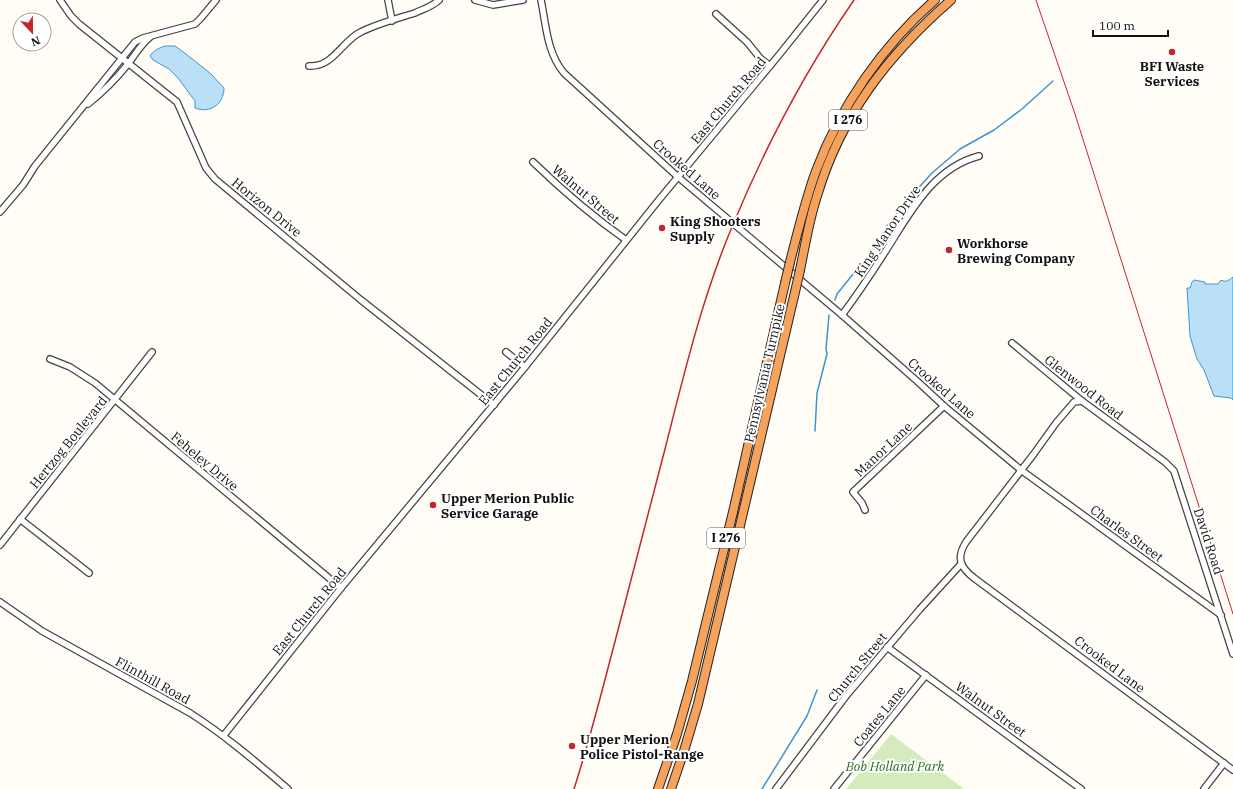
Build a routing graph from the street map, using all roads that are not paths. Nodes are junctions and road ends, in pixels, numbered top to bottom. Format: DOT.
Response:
graph roads {
  1 [pos="60,0"];
  2 [pos="216,0"];
  3 [pos="388,0"];
  4 [pos="439,0"];
  5 [pos="475,0"];
  6 [pos="523,0"];
  7 [pos="541,0"];
  8 [pos="823,0"];
  9 [pos="935,0"];
  10 [pos="952,0"];
  11 [pos="716,14"];
  12 [pos="392,21"];
  13 [pos="152,36"];
  14 [pos="122,58"];
  15 [pos="128,63"];
  16 [pos="309,66"];
  17 [pos="770,66"];
  18 [pos="82,110"];
  19 [pos="979,156"];
  20 [pos="533,162"];
  21 [pos="678,177"];
  22 [pos="0,212"];
  23 [pos="626,240"];
  24 [pos="842,316"];
  25 [pos="1012,343"];
  26 [pos="152,352"];
  27 [pos="506,352"];
  28 [pos="50,359"];
  29 [pos="525,367"];
  30 [pos="115,400"];
  31 [pos="1082,401"];
  32 [pos="494,405"];
  33 [pos="944,406"];
  34 [pos="1144,447"];
  35 [pos="1021,470"];
  36 [pos="865,510"];
  37 [pos="20,519"];
  38 [pos="0,544"];
  39 [pos="961,564"];
  40 [pos="89,573"];
  41 [pos="341,588"];
  42 [pos="0,602"];
  43 [pos="1221,615"];
  44 [pos="887,647"];
  45 [pos="1233,654"];
  46 [pos="926,675"];
  47 [pos="224,735"];
  48 [pos="1224,762"];
  49 [pos="1233,770"];
  50 [pos="288,789"];
  51 [pos="658,789"];
  52 [pos="671,789"];
  53 [pos="776,789"];
  54 [pos="834,789"];
  55 [pos="1081,789"];
  56 [pos="1204,789"];
  1 -- 14 [label="street, Horizon Drive"];
  2 -- 13 [label="street"];
  3 -- 12 [label="street"];
  4 -- 12 [label="street"];
  5 -- 6 [label="street"];
  7 -- 21 [label="street, Crooked Lane"];
  8 -- 17 [label="street, East Church Road"];
  9 -- 51 [label="highway, Pennsylvania Turnpike / I 276, bridge"];
  10 -- 52 [label="highway, Pennsylvania Turnpike / I 276, bridge"];
  11 -- 17 [label="street"];
  12 -- 16 [label="street"];
  13 -- 14 [label="street"];
  13 -- 15 [label="street"];
  14 -- 15 [label="street, Horizon Drive"];
  14 -- 18 [label="street"];
  15 -- 18 [label="street"];
  15 -- 32 [label="street, Horizon Drive"];
  17 -- 21 [label="street, East Church Road"];
  18 -- 22 [label="street"];
  19 -- 24 [label="street, King Manor Drive"];
  20 -- 23 [label="street, Walnut Street"];
  21 -- 23 [label="street, East Church Road"];
  21 -- 24 [label="street, Crooked Lane"];
  23 -- 29 [label="street, East Church Road"];
  24 -- 33 [label="street, Crooked Lane"];
  25 -- 31 [label="street, Glenwood Road"];
  26 -- 30 [label="street, Hertzog Boulevard"];
  27 -- 29 [label="street"];
  28 -- 30 [label="street, Feheley Drive"];
  29 -- 32 [label="street, East Church Road"];
  30 -- 37 [label="street, Hertzog Boulevard"];
  30 -- 41 [label="street, Feheley Drive"];
  31 -- 34 [label="street, Glenwood Road"];
  31 -- 35 [label="street"];
  32 -- 41 [label="street, East Church Road"];
  33 -- 35 [label="street, Crooked Lane"];
  33 -- 36 [label="street, Manor Lane"];
  34 -- 43 [label="street, David Road"];
  35 -- 39 [label="street"];
  35 -- 43 [label="street, Charles Street"];
  37 -- 38 [label="street, Hertzog Boulevard"];
  37 -- 40 [label="street"];
  39 -- 44 [label="street, Church Street"];
  39 -- 48 [label="street, Crooked Lane"];
  41 -- 47 [label="street, East Church Road"];
  42 -- 47 [label="street, Flinthill Road"];
  43 -- 45 [label="street, David Road"];
  44 -- 46 [label="street, Walnut Street"];
  44 -- 53 [label="street, Church Street"];
  46 -- 54 [label="street, Coates Lane"];
  46 -- 55 [label="street, Walnut Street"];
  47 -- 50 [label="street, Flinthill Road"];
  48 -- 49 [label="street, Crooked Lane"];
  48 -- 56 [label="street"];
}
